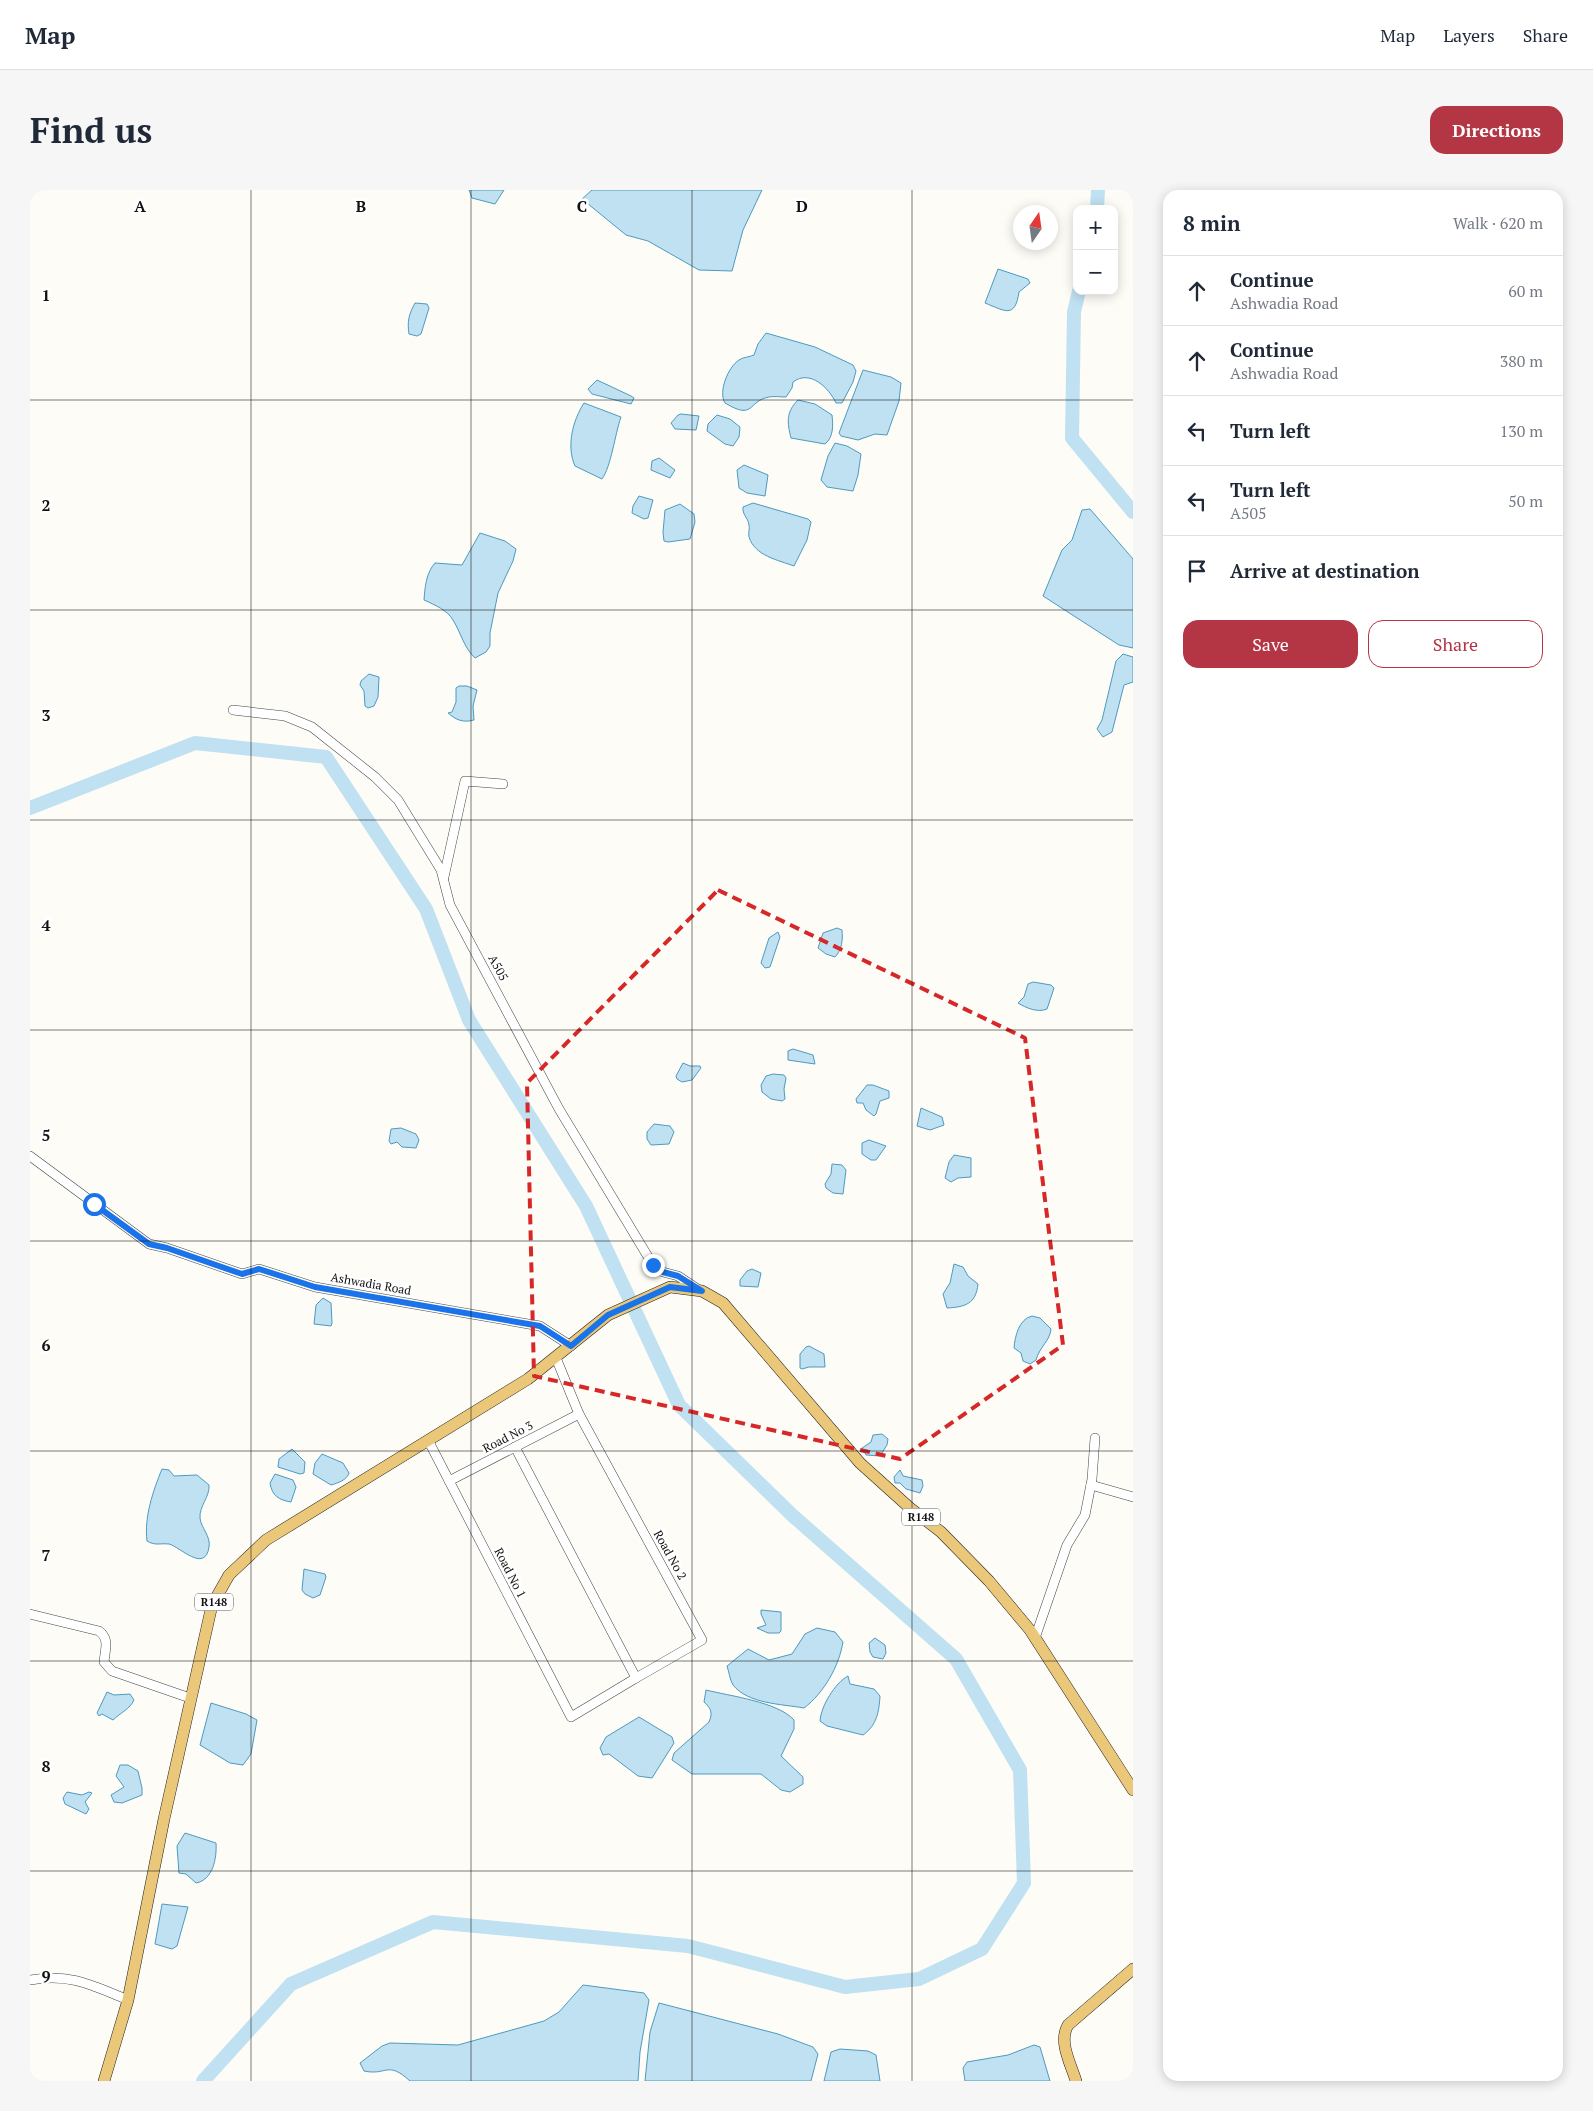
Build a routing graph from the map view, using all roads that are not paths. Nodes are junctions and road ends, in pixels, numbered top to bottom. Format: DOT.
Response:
graph roads {
  1 [pos="233,710"];
  2 [pos="503,784"];
  3 [pos="444,880"];
  4 [pos="30,1156"];
  5 [pos="702,1291"];
  6 [pos="571,1346"];
  7 [pos="556,1358"];
  8 [pos="579,1414"];
  9 [pos="1095,1438"];
  10 [pos="428,1440"];
  11 [pos="515,1447"];
  12 [pos="449,1481"];
  13 [pos="1091,1485"];
  14 [pos="1133,1497"];
  15 [pos="30,1614"];
  16 [pos="1035,1638"];
  17 [pos="636,1678"];
  18 [pos="190,1698"];
  19 [pos="1133,1790"];
  20 [pos="1133,1969"];
  21 [pos="30,1980"];
  22 [pos="128,2000"];
  23 [pos="104,2081"];
  24 [pos="1076,2081"];
  1 -- 3 [label="street, A505"];
  2 -- 3 [label="street"];
  3 -- 5 [label="street, A505"];
  4 -- 6 [label="street, Ashwadia Road"];
  5 -- 6 [label="main road, R148"];
  5 -- 16 [label="main road, R148"];
  6 -- 7 [label="main road, R148"];
  7 -- 8 [label="street"];
  7 -- 10 [label="main road, R148"];
  8 -- 11 [label="street, Road No 3"];
  8 -- 17 [label="street, Road No 2"];
  9 -- 13 [label="street"];
  10 -- 12 [label="street, Road No 1"];
  10 -- 18 [label="main road, R148"];
  11 -- 12 [label="street, Road No 3"];
  11 -- 17 [label="street"];
  12 -- 17 [label="street, Road No 1"];
  13 -- 14 [label="street"];
  13 -- 16 [label="street"];
  15 -- 18 [label="street"];
  16 -- 19 [label="main road, R148"];
  18 -- 22 [label="main road, R148"];
  20 -- 24 [label="main road"];
  21 -- 22 [label="street"];
  22 -- 23 [label="main road, R148"];
}
